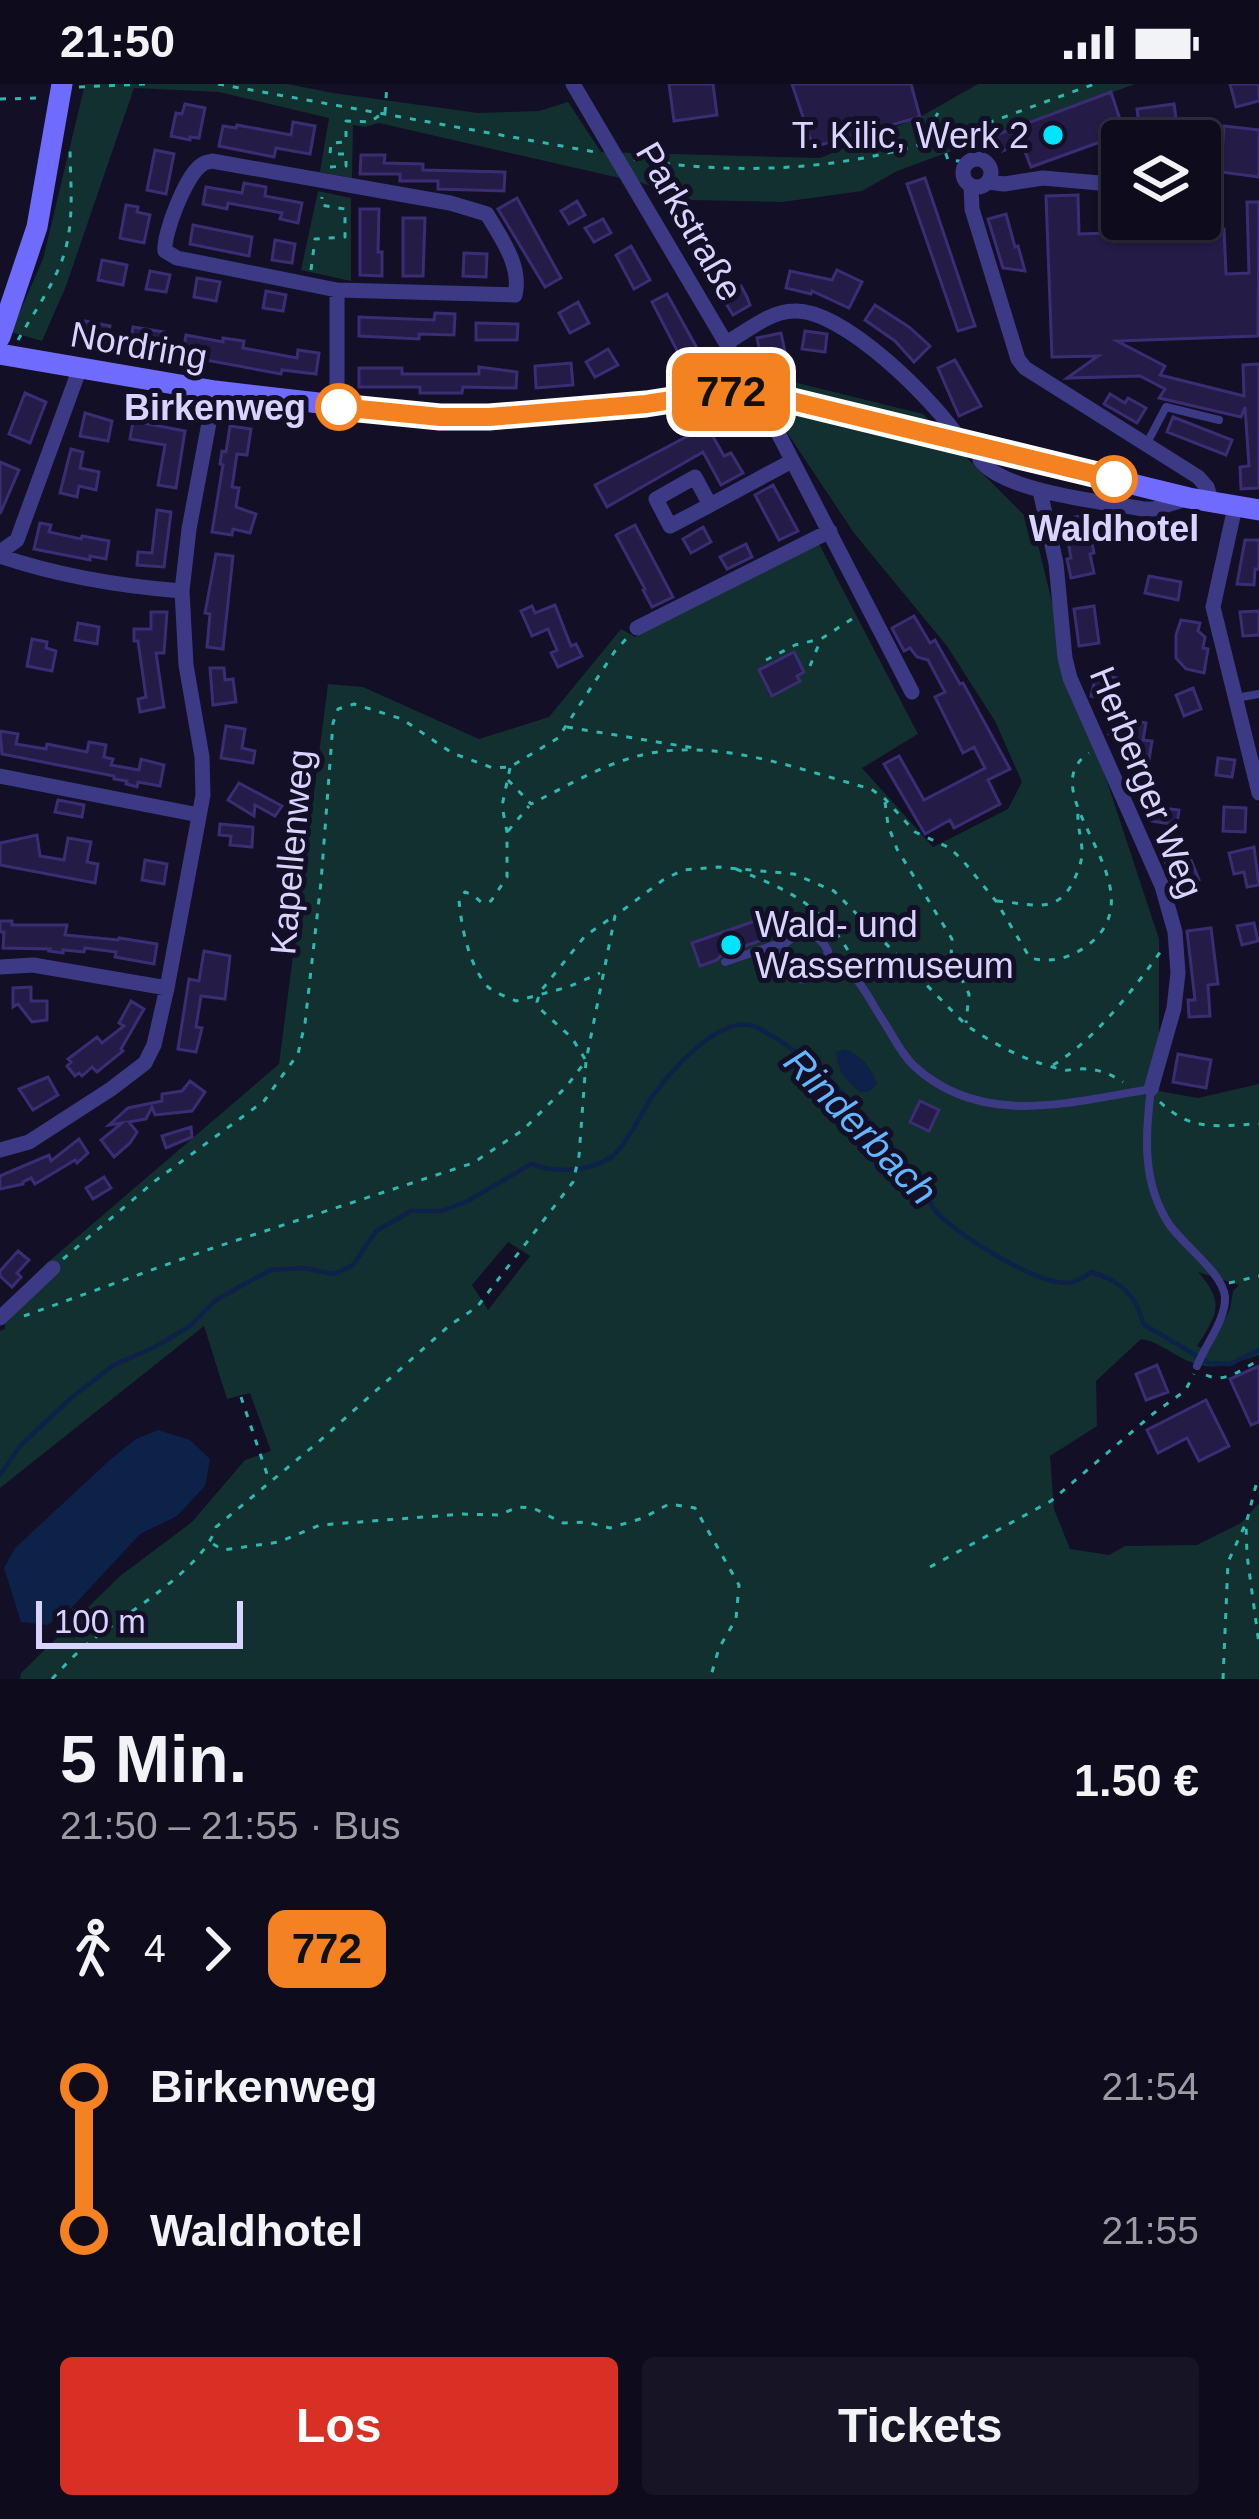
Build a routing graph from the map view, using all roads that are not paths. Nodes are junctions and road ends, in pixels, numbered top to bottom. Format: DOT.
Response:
graph roads {
  1 [pos="573,84"];
  2 [pos="67,90"];
  3 [pos="970,161"];
  4 [pos="1101,182"];
  5 [pos="980,184"];
  6 [pos="337,290"];
  7 [pos="0,337"];
  8 [pos="726,343"];
  9 [pos="0,354"];
  10 [pos="80,368"];
  11 [pos="215,391"];
  12 [pos="748,392"];
  13 [pos="775,396"];
  14 [pos="337,407"];
  15 [pos="1219,420"];
  16 [pos="972,444"];
  17 [pos="1146,445"];
  18 [pos="792,461"];
  19 [pos="1040,491"];
  20 [pos="1189,498"];
  21 [pos="710,505"];
  22 [pos="1224,505"];
  23 [pos="1259,510"];
  24 [pos="830,531"];
  25 [pos="0,554"];
  26 [pos="182,590"];
  27 [pos="637,628"];
  28 [pos="912,692"];
  29 [pos="1259,694"];
  30 [pos="1234,698"];
  31 [pos="0,776"];
  32 [pos="1259,793"];
  33 [pos="199,815"];
  34 [pos="785,944"];
  35 [pos="829,959"];
  36 [pos="725,962"];
  37 [pos="0,967"];
  38 [pos="167,988"];
  39 [pos="1151,1090"];
  40 [pos="0,1150"];
  41 [pos="52,1268"];
  42 [pos="0,1318"];
  43 [pos="1197,1366"];
  1 -- 8 [label="street, Parkstraße"];
  2 -- 7 [label="street"];
  3 -- 5 [label="street"];
  4 -- 5 [label="street"];
  5 -- 17 [label="street"];
  6 -- 6 [label="street"];
  6 -- 14 [label="street"];
  8 -- 12 [label="street, Parkstraße"];
  8 -- 16 [label="street"];
  9 -- 10 [label="street, Nordring"];
  10 -- 11 [label="street, Nordring"];
  10 -- 25 [label="street"];
  11 -- 14 [label="street, Nordring"];
  11 -- 26 [label="street"];
  12 -- 13 [label="street, Nordring"];
  12 -- 14 [label="street, Nordring"];
  13 -- 16 [label="street, Nordring"];
  13 -- 18 [label="street"];
  15 -- 17 [label="lane"];
  16 -- 19 [label="street"];
  16 -- 20 [label="street, Nordring"];
  17 -- 22 [label="street"];
  18 -- 21 [label="street"];
  18 -- 24 [label="street"];
  19 -- 20 [label="street"];
  19 -- 39 [label="street, Herberger Weg"];
  20 -- 22 [label="street, Nordring"];
  22 -- 23 [label="street, Nordring"];
  22 -- 30 [label="street"];
  24 -- 27 [label="street"];
  24 -- 28 [label="street"];
  25 -- 26 [label="street"];
  26 -- 33 [label="street"];
  29 -- 30 [label="lane"];
  30 -- 32 [label="street"];
  31 -- 33 [label="street"];
  33 -- 38 [label="street"];
  34 -- 35 [label="lane"];
  34 -- 35 [label="lane"];
  34 -- 36 [label="lane"];
  35 -- 39 [label="lane"];
  37 -- 38 [label="street"];
  38 -- 40 [label="street"];
  39 -- 43 [label="lane, Herberger Weg"];
  41 -- 42 [label="street"];
}
